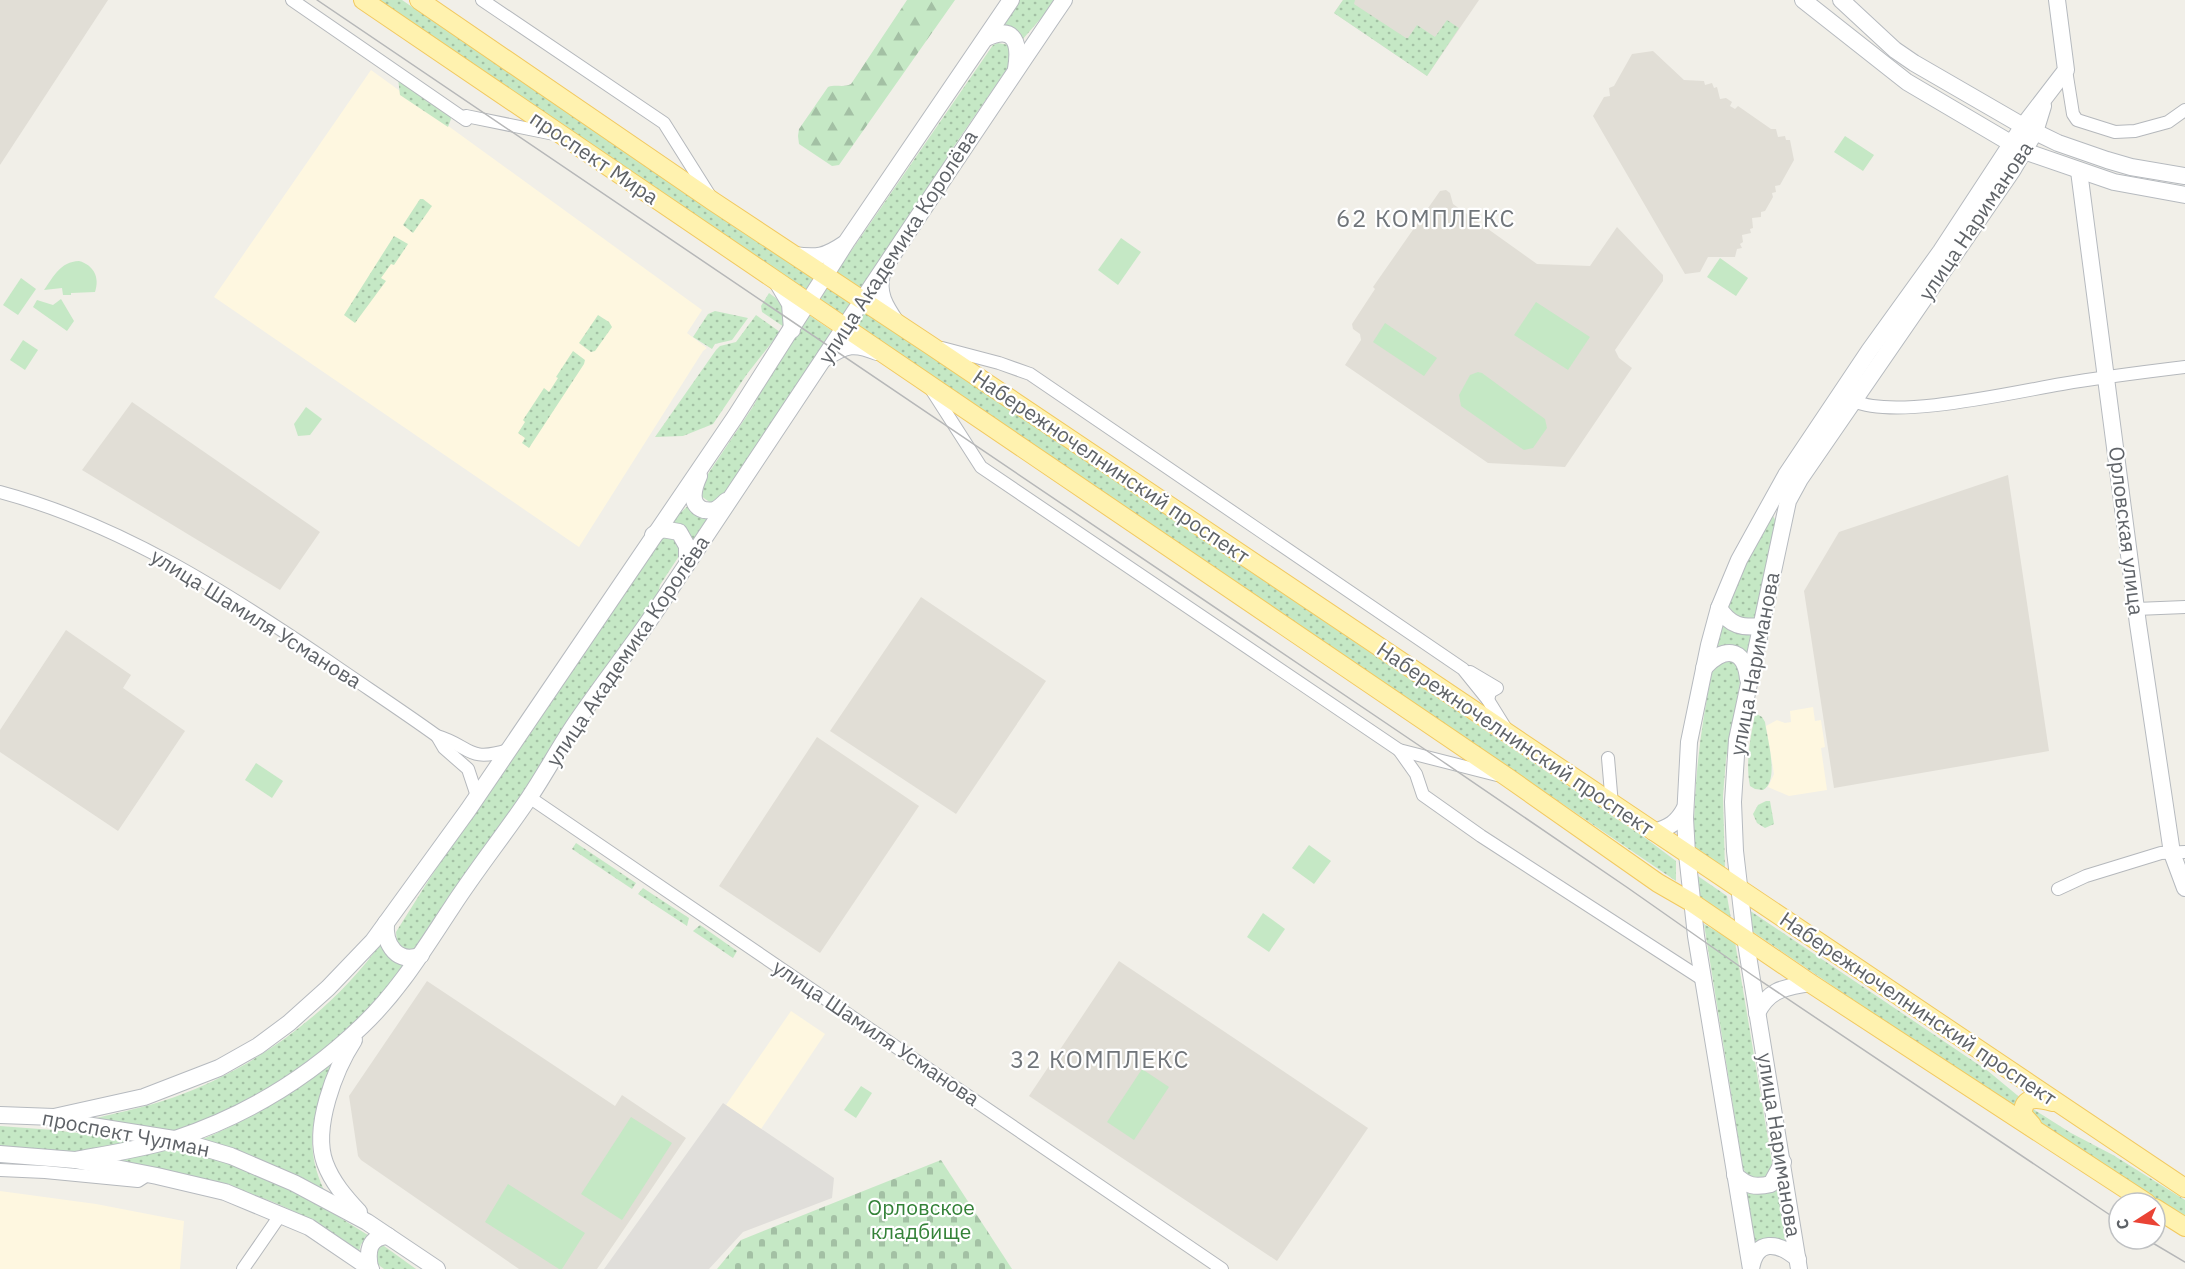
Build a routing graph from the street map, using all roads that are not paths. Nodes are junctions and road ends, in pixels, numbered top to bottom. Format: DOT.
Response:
graph roads {
  1 [pos="292,0"];
  2 [pos="363,0"];
  3 [pos="418,0"];
  4 [pos="482,0"];
  5 [pos="1011,0"];
  6 [pos="1064,0"];
  7 [pos="1803,0"];
  8 [pos="1842,0"];
  9 [pos="2057,0"];
  10 [pos="986,38"];
  11 [pos="1016,70"];
  12 [pos="2066,70"];
  13 [pos="2185,110"];
  14 [pos="2029,129"];
  15 [pos="561,135"];
  16 [pos="2018,148"];
  17 [pos="2079,171"];
  18 [pos="2185,176"];
  19 [pos="2185,195"];
  20 [pos="714,202"];
  21 [pos="847,241"];
  22 [pos="794,255"];
  23 [pos="884,267"];
  24 [pos="826,276"];
  25 [pos="777,281"];
  26 [pos="844,289"];
  27 [pos="862,301"];
  28 [pos="809,303"];
  29 [pos="826,315"];
  30 [pos="898,325"];
  31 [pos="844,328"];
  32 [pos="792,330"];
  33 [pos="930,345"];
  34 [pos="879,352"];
  35 [pos="823,360"];
  36 [pos="2185,367"];
  37 [pos="2106,377"];
  38 [pos="927,382"];
  39 [pos="1854,401"];
  40 [pos="708,456"];
  41 [pos="0,492"];
  42 [pos="731,498"];
  43 [pos="653,536"];
  44 [pos="687,564"];
  45 [pos="2185,607"];
  46 [pos="1719,608"];
  47 [pos="2136,609"];
  48 [pos="1762,626"];
  49 [pos="1704,668"];
  50 [pos="1748,682"];
  51 [pos="437,736"];
  52 [pos="1510,736"];
  53 [pos="508,750"];
  54 [pos="1399,750"];
  55 [pos="1608,758"];
  56 [pos="1506,777"];
  57 [pos="477,796"];
  58 [pos="529,797"];
  59 [pos="1612,804"];
  60 [pos="1685,808"];
  61 [pos="1653,832"];
  62 [pos="2178,852"];
  63 [pos="1687,854"];
  64 [pos="1738,888"];
  65 [pos="2185,888"];
  66 [pos="2058,889"];
  67 [pos="1691,902"];
  68 [pos="386,923"];
  69 [pos="1745,938"];
  70 [pos="421,955"];
  71 [pos="1702,979"];
  72 [pos="1810,983"];
  73 [pos="1757,1013"];
  74 [pos="362,1027"];
  75 [pos="2057,1103"];
  76 [pos="0,1115"];
  77 [pos="54,1118"];
  78 [pos="2039,1132"];
  79 [pos="174,1139"];
  80 [pos="0,1154"];
  81 [pos="75,1160"];
  82 [pos="1783,1162"];
  83 [pos="0,1170"];
  84 [pos="149,1174"];
  85 [pos="1735,1175"];
  86 [pos="2185,1188"];
  87 [pos="2129,1191"];
  88 [pos="280,1214"];
  89 [pos="2167,1216"];
  90 [pos="368,1222"];
  91 [pos="2185,1227"];
  92 [pos="388,1236"];
  93 [pos="1798,1264"];
  94 [pos="243,1269"];
  95 [pos="371,1269"];
  96 [pos="437,1269"];
  97 [pos="1222,1269"];
  98 [pos="1751,1269"];
  1 -- 15 [label="street"];
  2 -- 15 [label="main road, проспект Мира"];
  3 -- 20 [label="main road, проспект Мира"];
  4 -- 20 [label="street"];
  5 -- 10 [label="main road, улица Академика Королёва"];
  6 -- 11 [label="main road, улица Академика Королёва"];
  7 -- 16 [label="main road"];
  8 -- 14 [label="main road"];
  9 -- 12 [label="main road"];
  10 -- 11 [label="main road"];
  10 -- 21 [label="main road, улица Академика Королёва"];
  11 -- 23 [label="main road, улица Академика Королёва"];
  12 -- 13 [label="street"];
  12 -- 14 [label="main road"];
  14 -- 16 [label="main road"];
  14 -- 18 [label="main road"];
  15 -- 25 [label="main road, проспект Мира"];
  16 -- 17 [label="main road"];
  16 -- 39 [label="main road, улица Нариманова"];
  16 -- 46 [label="main road, улица Нариманова"];
  17 -- 19 [label="main road"];
  17 -- 37 [label="main road, Орловская улица"];
  20 -- 22 [label="main road, проспект Мира"];
  21 -- 22 [label="main road"];
  21 -- 24 [label="main road, улица Академика Королёва"];
  22 -- 24 [label="main road, проспект Мира"];
  23 -- 27 [label="main road, улица Академика Королёва"];
  23 -- 30 [label="main road"];
  24 -- 26 [label="main road, проспект Мира"];
  24 -- 28 [label="main road, улица Академика Королёва"];
  25 -- 28 [label="main road, проспект Мира"];
  25 -- 32 [label="main road"];
  26 -- 27 [label="main road, Набережночелнинский проспект"];
  27 -- 30 [label="main road, Набережночелнинский проспект"];
  27 -- 31 [label="main road, улица Академика Королёва"];
  28 -- 29 [label="main road, проспект Мира"];
  28 -- 32 [label="main road, улица Академика Королёва"];
  29 -- 31 [label="main road, Набережночелнинский проспект"];
  30 -- 33 [label="main road, Набережночелнинский проспект"];
  31 -- 34 [label="main road, Набережночелнинский проспект"];
  31 -- 35 [label="main road, улица Академика Королёва"];
  32 -- 40 [label="main road, улица Академика Королёва"];
  33 -- 52 [label="main road, Набережночелнинский проспект"];
  33 -- 52 [label="street"];
  34 -- 35 [label="main road"];
  34 -- 38 [label="main road, Набережночелнинский проспект"];
  35 -- 42 [label="main road, улица Академика Королёва"];
  36 -- 37 [label="street"];
  37 -- 39 [label="street"];
  37 -- 47 [label="main road, Орловская улица"];
  38 -- 54 [label="street"];
  38 -- 56 [label="main road, Набережночелнинский проспект"];
  39 -- 48 [label="main road, улица Нариманова"];
  40 -- 42 [label="main road"];
  40 -- 43 [label="main road, улица Академика Королёва"];
  41 -- 51 [label="street, улица Шамиля Усманова"];
  42 -- 44 [label="main road, улица Академика Королёва"];
  43 -- 44 [label="main road"];
  43 -- 53 [label="main road, улица Академика Королёва"];
  44 -- 58 [label="main road, улица Академика Королёва"];
  45 -- 47 [label="street"];
  46 -- 48 [label="main road"];
  46 -- 49 [label="main road, улица Нариманова"];
  47 -- 62 [label="main road, Орловская улица"];
  48 -- 50 [label="main road, улица Нариманова"];
  49 -- 50 [label="main road"];
  49 -- 60 [label="main road, улица Нариманова"];
  50 -- 64 [label="main road, улица Нариманова"];
  51 -- 53 [label="street, улица Шамиля Усманова"];
  51 -- 57 [label="street, улица Шамиля Усманова"];
  52 -- 59 [label="main road, Набережночелнинский проспект"];
  53 -- 57 [label="main road, улица Академика Королёва"];
  54 -- 56 [label="street"];
  54 -- 71 [label="street"];
  55 -- 59 [label="street"];
  56 -- 67 [label="main road, Набережночелнинский проспект"];
  57 -- 68 [label="main road, улица Академика Королёва"];
  58 -- 70 [label="main road, улица Академика Королёва"];
  58 -- 97 [label="street, улица Шамиля Усманова"];
  59 -- 61 [label="main road, Набережночелнинский проспект"];
  60 -- 61 [label="main road"];
  60 -- 63 [label="main road, улица Нариманова"];
  61 -- 63 [label="main road, Набережночелнинский проспект"];
  62 -- 65 [label="main road, Орловская улица"];
  62 -- 66 [label="street"];
  63 -- 64 [label="main road, Набережночелнинский проспект"];
  63 -- 67 [label="main road, улица Нариманова"];
  64 -- 69 [label="main road, улица Нариманова"];
  64 -- 75 [label="main road, Набережночелнинский проспект"];
  67 -- 69 [label="main road, Набережночелнинский проспект"];
  67 -- 71 [label="main road, улица Нариманова"];
  68 -- 70 [label="main road"];
  68 -- 77 [label="main road, улица Академика Королёва"];
  69 -- 72 [label="main road, Набережночелнинский проспект"];
  69 -- 73 [label="main road, улица Нариманова"];
  70 -- 74 [label="main road, улица Академика Королёва"];
  71 -- 85 [label="main road, улица Нариманова"];
  72 -- 73 [label="main road"];
  72 -- 78 [label="main road, Набережночелнинский проспект"];
  73 -- 82 [label="main road, улица Нариманова"];
  74 -- 79 [label="main road, улица Академика Королёва"];
  74 -- 90 [label="main road"];
  75 -- 78 [label="main road"];
  75 -- 86 [label="main road, Набережночелнинский проспект"];
  76 -- 77 [label="main road, проспект Чулман"];
  77 -- 79 [label="main road, проспект Чулман"];
  78 -- 87 [label="main road, Набережночелнинский проспект"];
  79 -- 81 [label="main road, улица Академика Королёва"];
  79 -- 90 [label="main road, проспект Чулман"];
  80 -- 81 [label="main road, проспект Чулман"];
  81 -- 84 [label="main road, проспект Чулман"];
  82 -- 85 [label="main road"];
  82 -- 93 [label="main road, улица Нариманова"];
  83 -- 84 [label="street"];
  84 -- 88 [label="main road, проспект Чулман"];
  85 -- 98 [label="main road, улица Нариманова"];
  88 -- 94 [label="street"];
  88 -- 95 [label="main road, проспект Чулман"];
  89 -- 91 [label="main road"];
  90 -- 92 [label="main road, проспект Чулман"];
  92 -- 95 [label="main road"];
  92 -- 96 [label="main road, проспект Чулман"];
  93 -- 98 [label="main road"];
}
